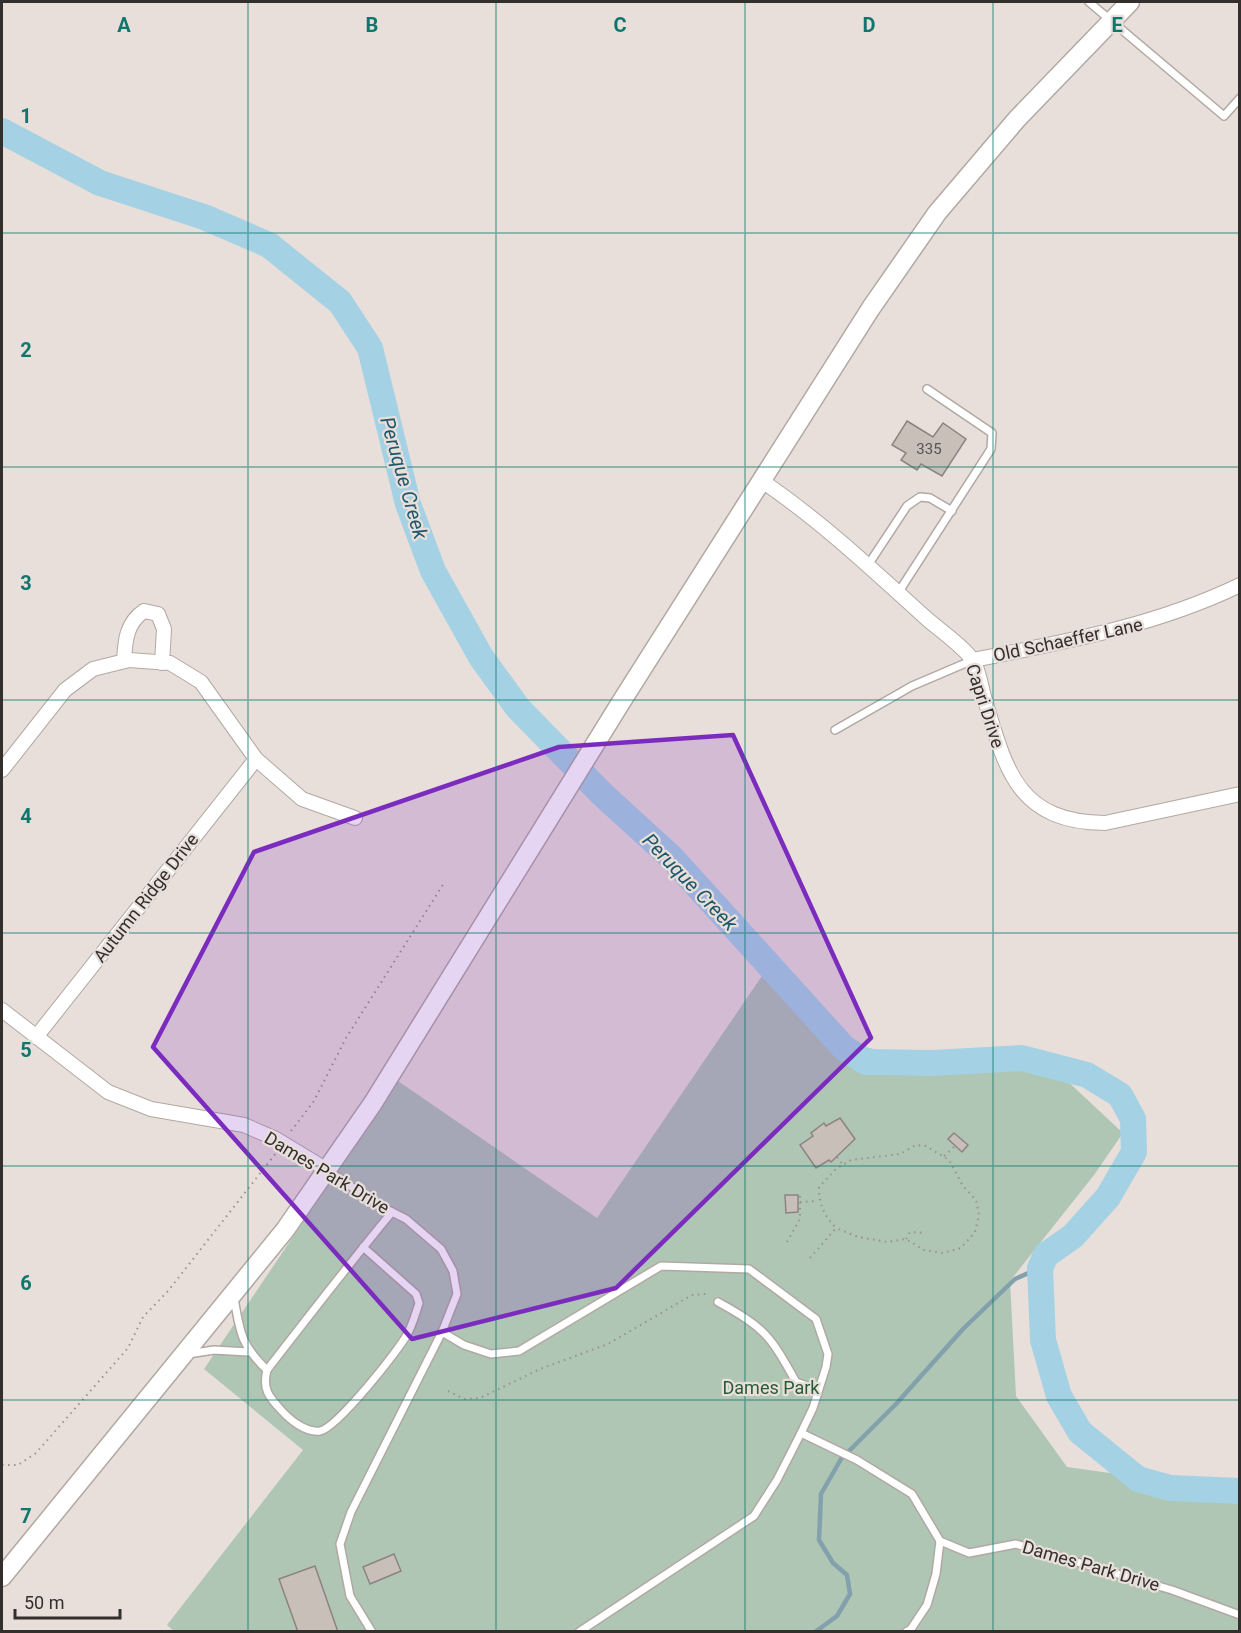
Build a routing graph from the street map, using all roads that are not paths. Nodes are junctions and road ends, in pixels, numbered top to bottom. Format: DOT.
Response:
graph roads {
  1 [pos="1089,2"];
  2 [pos="1130,2"];
  3 [pos="1111,22"];
  4 [pos="1239,98"];
  5 [pos="927,389"];
  6 [pos="762,481"];
  7 [pos="952,511"];
  8 [pos="868,565"];
  9 [pos="1239,585"];
  10 [pos="898,593"];
  11 [pos="973,660"];
  12 [pos="124,661"];
  13 [pos="162,663"];
  14 [pos="835,730"];
  15 [pos="256,759"];
  16 [pos="2,770"];
  17 [pos="1239,794"];
  18 [pos="355,818"];
  19 [pos="2,1010"];
  20 [pos="36,1037"];
  21 [pos="327,1170"];
  22 [pos="392,1212"];
  23 [pos="363,1247"];
  24 [pos="234,1295"];
  25 [pos="717,1302"];
  26 [pos="442,1332"];
  27 [pos="248,1352"];
  28 [pos="184,1355"];
  29 [pos="267,1370"];
  30 [pos="818,1390"];
  31 [pos="801,1433"];
  32 [pos="940,1542"];
  33 [pos="2,1577"];
  34 [pos="1239,1616"];
  35 [pos="372,1632"];
  36 [pos="579,1632"];
  37 [pos="906,1632"];
  1 -- 3 [label="lane"];
  2 -- 3 [label="main road"];
  3 -- 4 [label="lane"];
  3 -- 6 [label="main road"];
  5 -- 7 [label="lane"];
  6 -- 8 [label="street, Capri Drive"];
  6 -- 21 [label="main road"];
  7 -- 8 [label="lane"];
  7 -- 10 [label="lane"];
  8 -- 10 [label="street, Capri Drive"];
  9 -- 11 [label="street, Old Schaeffer Lane"];
  10 -- 11 [label="street, Capri Drive"];
  11 -- 14 [label="lane, Old Schaeffer Lane"];
  11 -- 17 [label="street, Capri Drive"];
  12 -- 13 [label="street"];
  12 -- 13 [label="street"];
  12 -- 16 [label="street"];
  13 -- 15 [label="street"];
  15 -- 18 [label="street"];
  15 -- 20 [label="street, Autumn Ridge Drive"];
  19 -- 20 [label="street, Dames Park Drive"];
  20 -- 21 [label="street, Dames Park Drive"];
  21 -- 22 [label="lane, Dames Park Drive"];
  21 -- 24 [label="main road"];
  22 -- 23 [label="lane"];
  22 -- 26 [label="lane, Dames Park Drive"];
  23 -- 29 [label="lane"];
  23 -- 29 [label="lane"];
  24 -- 27 [label="lane"];
  24 -- 28 [label="main road"];
  25 -- 30 [label="lane"];
  26 -- 30 [label="lane"];
  26 -- 35 [label="lane, Dames Park Drive"];
  27 -- 28 [label="lane"];
  27 -- 29 [label="lane"];
  28 -- 33 [label="main road"];
  30 -- 31 [label="lane"];
  31 -- 32 [label="lane"];
  31 -- 36 [label="lane"];
  32 -- 34 [label="lane, Dames Park Drive"];
  32 -- 37 [label="lane"];
}
